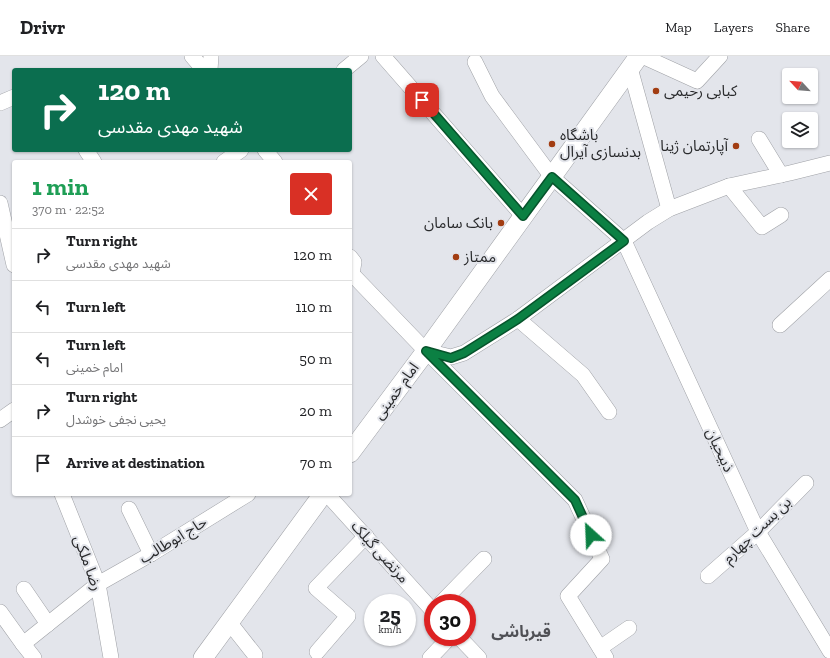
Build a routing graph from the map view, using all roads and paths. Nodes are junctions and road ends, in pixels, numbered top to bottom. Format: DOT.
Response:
graph roads {
  1 [pos="192,56"];
  2 [pos="211,56"];
  3 [pos="361,56"];
  4 [pos="383,56"];
  5 [pos="720,56"];
  6 [pos="637,60"];
  7 [pos="475,62"];
  8 [pos="202,68"];
  9 [pos="210,68"];
  10 [pos="346,68"];
  11 [pos="12,98"];
  12 [pos="0,103"];
  13 [pos="759,139"];
  14 [pos="238,152"];
  15 [pos="267,152"];
  16 [pos="227,160"];
  17 [pos="273,160"];
  18 [pos="830,163"];
  19 [pos="781,175"];
  20 [pos="552,177"];
  21 [pos="729,186"];
  22 [pos="0,209"];
  23 [pos="669,209"];
  24 [pos="780,215"];
  25 [pos="523,216"];
  26 [pos="624,241"];
  27 [pos="12,257"];
  28 [pos="352,260"];
  29 [pos="352,270"];
  30 [pos="352,275"];
  31 [pos="830,278"];
  32 [pos="518,319"];
  33 [pos="780,325"];
  34 [pos="426,351"];
  35 [pos="12,411"];
  36 [pos="609,412"];
  37 [pos="0,420"];
  38 [pos="352,450"];
  39 [pos="806,483"];
  40 [pos="63,496"];
  41 [pos="245,496"];
  42 [pos="321,496"];
  43 [pos="329,496"];
  44 [pos="129,509"];
  45 [pos="758,532"];
  46 [pos="366,536"];
  47 [pos="151,554"];
  48 [pos="484,559"];
  49 [pos="708,576"];
  50 [pos="98,584"];
  51 [pos="24,589"];
  52 [pos="450,594"];
  53 [pos="424,600"];
  54 [pos="0,612"];
  55 [pos="229,622"];
  56 [pos="48,624"];
  57 [pos="629,628"];
  58 [pos="23,644"];
  59 [pos="441,646"];
  60 [pos="468,646"];
  61 [pos="830,651"];
  62 [pos="317,652"];
  63 [pos="603,653"];
  64 [pos="255,655"];
  65 [pos="34,658"];
  66 [pos="111,658"];
  67 [pos="203,658"];
  68 [pos="430,658"];
  69 [pos="479,658"];
  1 -- 8 [label="street"];
  2 -- 9 [label="street"];
  3 -- 10 [label="street"];
  4 -- 25 [label="street"];
  5 -- 6 [label="street"];
  6 -- 20 [label="main road, امام خمینی"];
  6 -- 23 [label="street"];
  7 -- 20 [label="street"];
  11 -- 12 [label="street"];
  13 -- 19 [label="street"];
  14 -- 16 [label="street"];
  15 -- 17 [label="street"];
  18 -- 19 [label="street"];
  19 -- 21 [label="street"];
  20 -- 25 [label="main road, امام خمینی"];
  20 -- 26 [label="street"];
  21 -- 23 [label="street"];
  21 -- 24 [label="street"];
  22 -- 27 [label="street"];
  23 -- 26 [label="street"];
  25 -- 34 [label="main road, امام خمینی"];
  26 -- 32 [label="street"];
  26 -- 45 [label="street, ذبیحیان"];
  28 -- 29 [label="street"];
  30 -- 34 [label="street"];
  31 -- 33 [label="street"];
  32 -- 34 [label="street"];
  32 -- 36 [label="street"];
  34 -- 38 [label="main road, امام خمینی"];
  34 -- 63 [label="street"];
  35 -- 37 [label="street"];
  39 -- 45 [label="street, بن بست چهارم"];
  40 -- 50 [label="street, رضا ملکی"];
  41 -- 47 [label="street, حاج ابوطالب"];
  42 -- 55 [label="main road"];
  43 -- 46 [label="street, مرتضی گیلک"];
  44 -- 47 [label="street"];
  45 -- 49 [label="street, بن بست چهارم"];
  45 -- 61 [label="street, ذبیحیان"];
  46 -- 53 [label="street, مرتضی گیلک"];
  46 -- 62 [label="street"];
  47 -- 50 [label="street, حاج ابوطالب"];
  48 -- 52 [label="street"];
  50 -- 56 [label="street, حاج ابوطالب"];
  50 -- 66 [label="street, رضا ملکی"];
  51 -- 56 [label="street"];
  54 -- 58 [label="street"];
  55 -- 64 [label="street"];
  55 -- 67 [label="main road"];
  56 -- 58 [label="street, حاج ابوطالب"];
  57 -- 63 [label="street"];
  58 -- 65 [label="street"];
  59 -- 68 [label="street"];
  60 -- 69 [label="street"];
}
